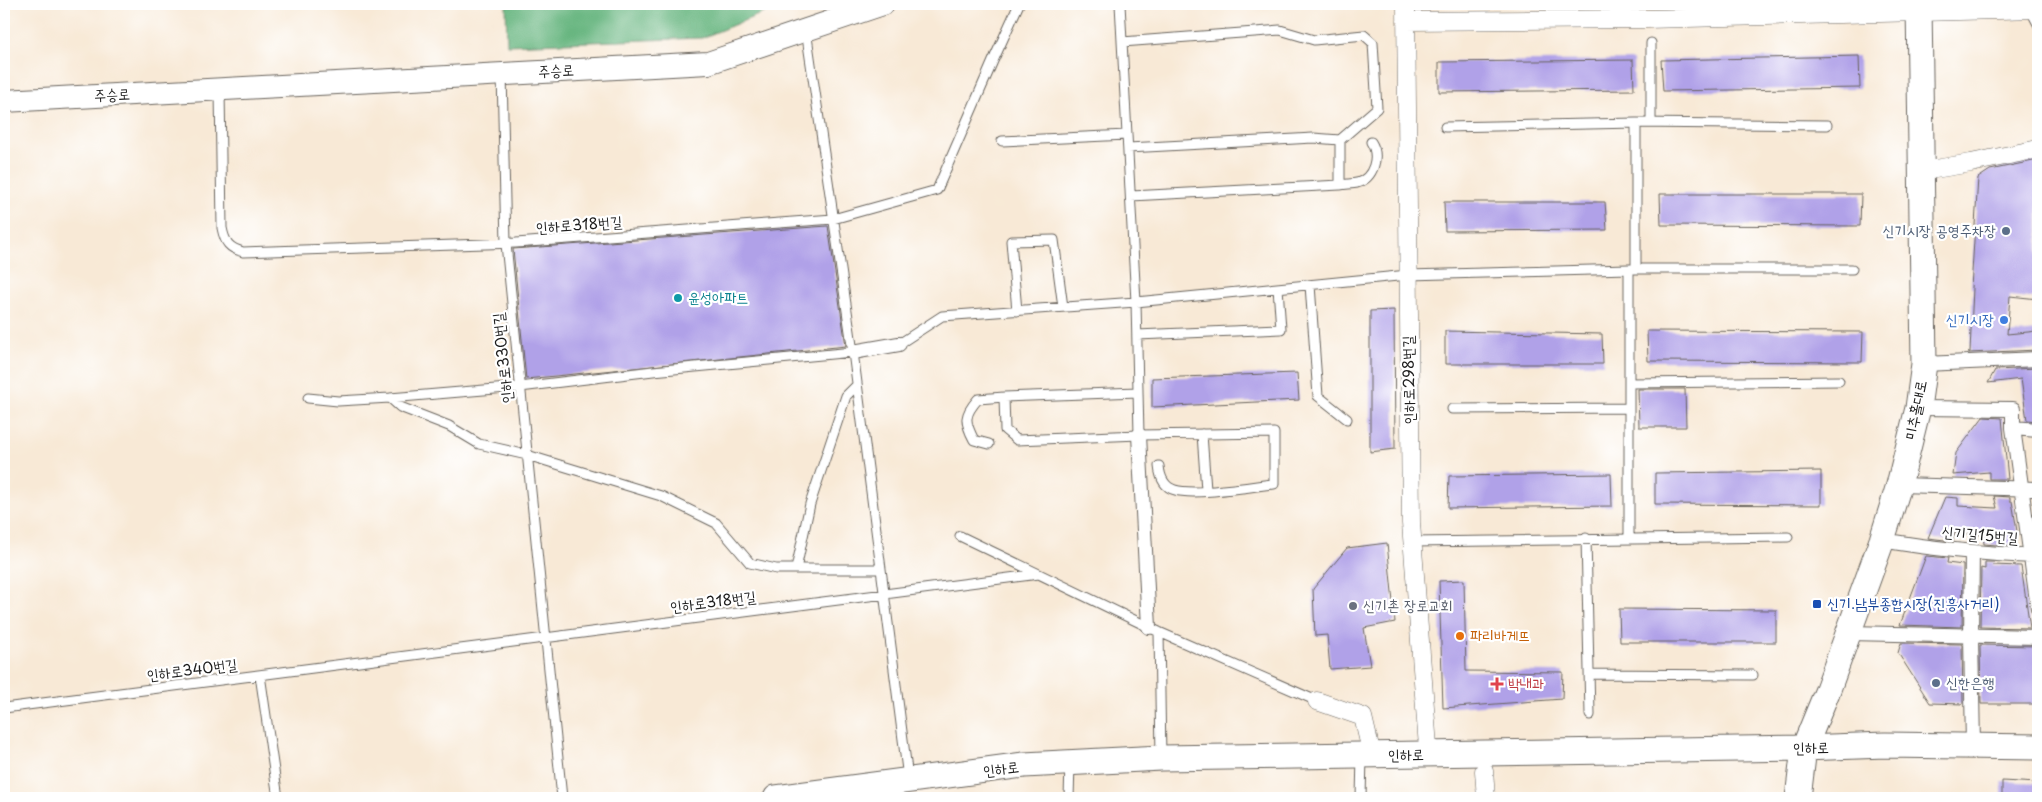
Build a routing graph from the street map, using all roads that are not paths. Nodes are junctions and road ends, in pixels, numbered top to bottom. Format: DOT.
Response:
graph roads {
  1 [pos="883,4"];
  2 [pos="1020,4"];
  3 [pos="1120,4"];
  4 [pos="1919,8"];
  5 [pos="1647,11"];
  6 [pos="1406,12"];
  7 [pos="2034,12"];
  8 [pos="806,30"];
  9 [pos="1122,42"];
  10 [pos="1652,43"];
  11 [pos="502,74"];
  12 [pos="220,90"];
  13 [pos="4,101"];
  14 [pos="1636,123"];
  15 [pos="1651,123"];
  16 [pos="1827,125"];
  17 [pos="1445,127"];
  18 [pos="1127,135"];
  19 [pos="1002,140"];
  20 [pos="1340,140"];
  21 [pos="1370,142"];
  22 [pos="1128,148"];
  23 [pos="2038,149"];
  24 [pos="1923,171"];
  25 [pos="1340,185"];
  26 [pos="1130,196"];
  27 [pos="833,218"];
  28 [pos="506,244"];
  29 [pos="1852,268"];
  30 [pos="1633,269"];
  31 [pos="1408,275"];
  32 [pos="1310,285"];
  33 [pos="1278,288"];
  34 [pos="1136,302"];
  35 [pos="1063,307"];
  36 [pos="1016,311"];
  37 [pos="1137,336"];
  38 [pos="899,344"];
  39 [pos="853,352"];
  40 [pos="2038,358"];
  41 [pos="1924,364"];
  42 [pos="1839,381"];
  43 [pos="1629,383"];
  44 [pos="857,385"];
  45 [pos="520,387"];
  46 [pos="1138,392"];
  47 [pos="1004,397"];
  48 [pos="308,398"];
  49 [pos="390,398"];
  50 [pos="1629,408"];
  51 [pos="1918,408"];
  52 [pos="1452,409"];
  53 [pos="1347,419"];
  54 [pos="2012,428"];
  55 [pos="2038,430"];
  56 [pos="1202,434"];
  57 [pos="1140,435"];
  58 [pos="989,444"];
  59 [pos="527,456"];
  60 [pos="1159,466"];
  61 [pos="1899,485"];
  62 [pos="2022,488"];
  63 [pos="1206,490"];
  64 [pos="2038,490"];
  65 [pos="960,536"];
  66 [pos="1788,536"];
  67 [pos="1586,538"];
  68 [pos="1630,538"];
  69 [pos="1882,540"];
  70 [pos="1412,542"];
  71 [pos="1972,552"];
  72 [pos="2034,556"];
  73 [pos="796,569"];
  74 [pos="881,569"];
  75 [pos="1038,574"];
  76 [pos="884,594"];
  77 [pos="2038,608"];
  78 [pos="1154,629"];
  79 [pos="1848,633"];
  80 [pos="1971,636"];
  81 [pos="2038,637"];
  82 [pos="546,638"];
  83 [pos="1590,674"];
  84 [pos="260,675"];
  85 [pos="1752,675"];
  86 [pos="1318,701"];
  87 [pos="4,708"];
  88 [pos="1590,714"];
  89 [pos="1973,746"];
  90 [pos="2038,747"];
  91 [pos="1804,748"];
  92 [pos="1430,754"];
  93 [pos="1367,756"];
  94 [pos="1161,758"];
  95 [pos="1070,763"];
  96 [pos="1484,771"];
  97 [pos="909,781"];
  98 [pos="278,798"];
  99 [pos="562,798"];
  100 [pos="776,798"];
  101 [pos="1069,798"];
  102 [pos="1361,798"];
  103 [pos="1486,798"];
  104 [pos="1798,798"];
  1 -- 8 [label="street, 주승로"];
  2 -- 27 [label="lane, 인하로318번길"];
  3 -- 9 [label="lane"];
  4 -- 5 [label="street"];
  4 -- 7 [label="street"];
  4 -- 24 [label="main road, 미추홀대로"];
  5 -- 6 [label="street"];
  6 -- 31 [label="street, 인하로298번길"];
  8 -- 11 [label="street, 주승로"];
  8 -- 27 [label="lane"];
  9 -- 18 [label="lane"];
  9 -- 20 [label="lane"];
  10 -- 15 [label="lane"];
  11 -- 12 [label="street, 주승로"];
  11 -- 28 [label="lane, 인하로330번길"];
  12 -- 13 [label="street, 주승로"];
  12 -- 28 [label="lane, 인하로318번길"];
  14 -- 15 [label="lane"];
  14 -- 17 [label="lane"];
  14 -- 30 [label="lane"];
  15 -- 16 [label="lane"];
  18 -- 19 [label="lane"];
  18 -- 22 [label="lane"];
  20 -- 22 [label="lane"];
  20 -- 25 [label="lane"];
  21 -- 25 [label="lane"];
  22 -- 26 [label="lane"];
  23 -- 24 [label="street"];
  24 -- 41 [label="main road, 미추홀대로"];
  25 -- 26 [label="lane"];
  26 -- 34 [label="lane"];
  27 -- 28 [label="lane, 인하로318번길"];
  27 -- 39 [label="lane"];
  28 -- 45 [label="lane, 인하로330번길"];
  29 -- 30 [label="lane"];
  30 -- 31 [label="lane"];
  30 -- 43 [label="lane"];
  31 -- 32 [label="lane"];
  31 -- 70 [label="street, 인하로298번길"];
  32 -- 33 [label="lane"];
  32 -- 53 [label="lane"];
  33 -- 34 [label="lane"];
  33 -- 37 [label="lane"];
  34 -- 35 [label="lane"];
  34 -- 37 [label="lane"];
  35 -- 36 [label="lane"];
  35 -- 36 [label="lane"];
  36 -- 38 [label="lane"];
  37 -- 46 [label="lane"];
  38 -- 39 [label="street"];
  39 -- 44 [label="lane"];
  39 -- 45 [label="lane"];
  40 -- 41 [label="street"];
  41 -- 51 [label="main road, 미추홀대로"];
  42 -- 43 [label="lane"];
  43 -- 50 [label="lane"];
  44 -- 73 [label="lane"];
  44 -- 74 [label="lane"];
  45 -- 49 [label="lane"];
  45 -- 59 [label="lane, 인하로330번길"];
  46 -- 47 [label="lane"];
  46 -- 57 [label="lane"];
  47 -- 57 [label="lane"];
  47 -- 58 [label="lane"];
  48 -- 49 [label="lane"];
  49 -- 59 [label="lane"];
  50 -- 52 [label="lane"];
  50 -- 68 [label="lane"];
  51 -- 54 [label="street"];
  51 -- 61 [label="main road, 미추홀대로"];
  54 -- 55 [label="street"];
  54 -- 62 [label="street"];
  56 -- 57 [label="lane"];
  56 -- 63 [label="lane"];
  56 -- 63 [label="lane"];
  57 -- 78 [label="street"];
  59 -- 73 [label="lane"];
  59 -- 82 [label="lane, 인하로330번길"];
  60 -- 63 [label="lane"];
  61 -- 62 [label="street"];
  61 -- 69 [label="main road, 미추홀대로"];
  62 -- 64 [label="street"];
  62 -- 72 [label="street"];
  65 -- 75 [label="lane"];
  66 -- 68 [label="lane"];
  67 -- 68 [label="lane"];
  67 -- 70 [label="lane"];
  67 -- 83 [label="lane"];
  69 -- 71 [label="street, 신기길15번길"];
  69 -- 79 [label="main road, 미추홀대로"];
  70 -- 92 [label="street, 인하로298번길"];
  71 -- 72 [label="street, 신기길15번길"];
  71 -- 80 [label="street"];
  72 -- 77 [label="street"];
  73 -- 74 [label="lane"];
  74 -- 76 [label="lane"];
  75 -- 76 [label="lane, 인하로318번길"];
  75 -- 78 [label="lane"];
  76 -- 82 [label="lane, 인하로318번길"];
  76 -- 97 [label="lane"];
  78 -- 86 [label="lane"];
  78 -- 94 [label="lane"];
  79 -- 80 [label="street"];
  79 -- 91 [label="main road, 미추홀대로"];
  80 -- 81 [label="street"];
  80 -- 89 [label="street"];
  82 -- 84 [label="lane"];
  82 -- 99 [label="lane, 인하로330번길"];
  83 -- 85 [label="lane"];
  83 -- 88 [label="lane"];
  84 -- 87 [label="lane, 인하로340번길"];
  84 -- 98 [label="lane, 인하로340번길"];
  86 -- 93 [label="street"];
  89 -- 90 [label="main road, 인하로"];
  89 -- 91 [label="main road, 인하로"];
  91 -- 92 [label="main road, 인하로"];
  91 -- 104 [label="main road, 미추홀대로"];
  92 -- 93 [label="main road, 인하로"];
  93 -- 94 [label="main road, 인하로"];
  93 -- 102 [label="lane"];
  94 -- 95 [label="main road, 인하로"];
  95 -- 97 [label="main road, 인하로"];
  95 -- 101 [label="lane"];
  96 -- 103 [label="street"];
  97 -- 100 [label="main road, 인하로"];
}
